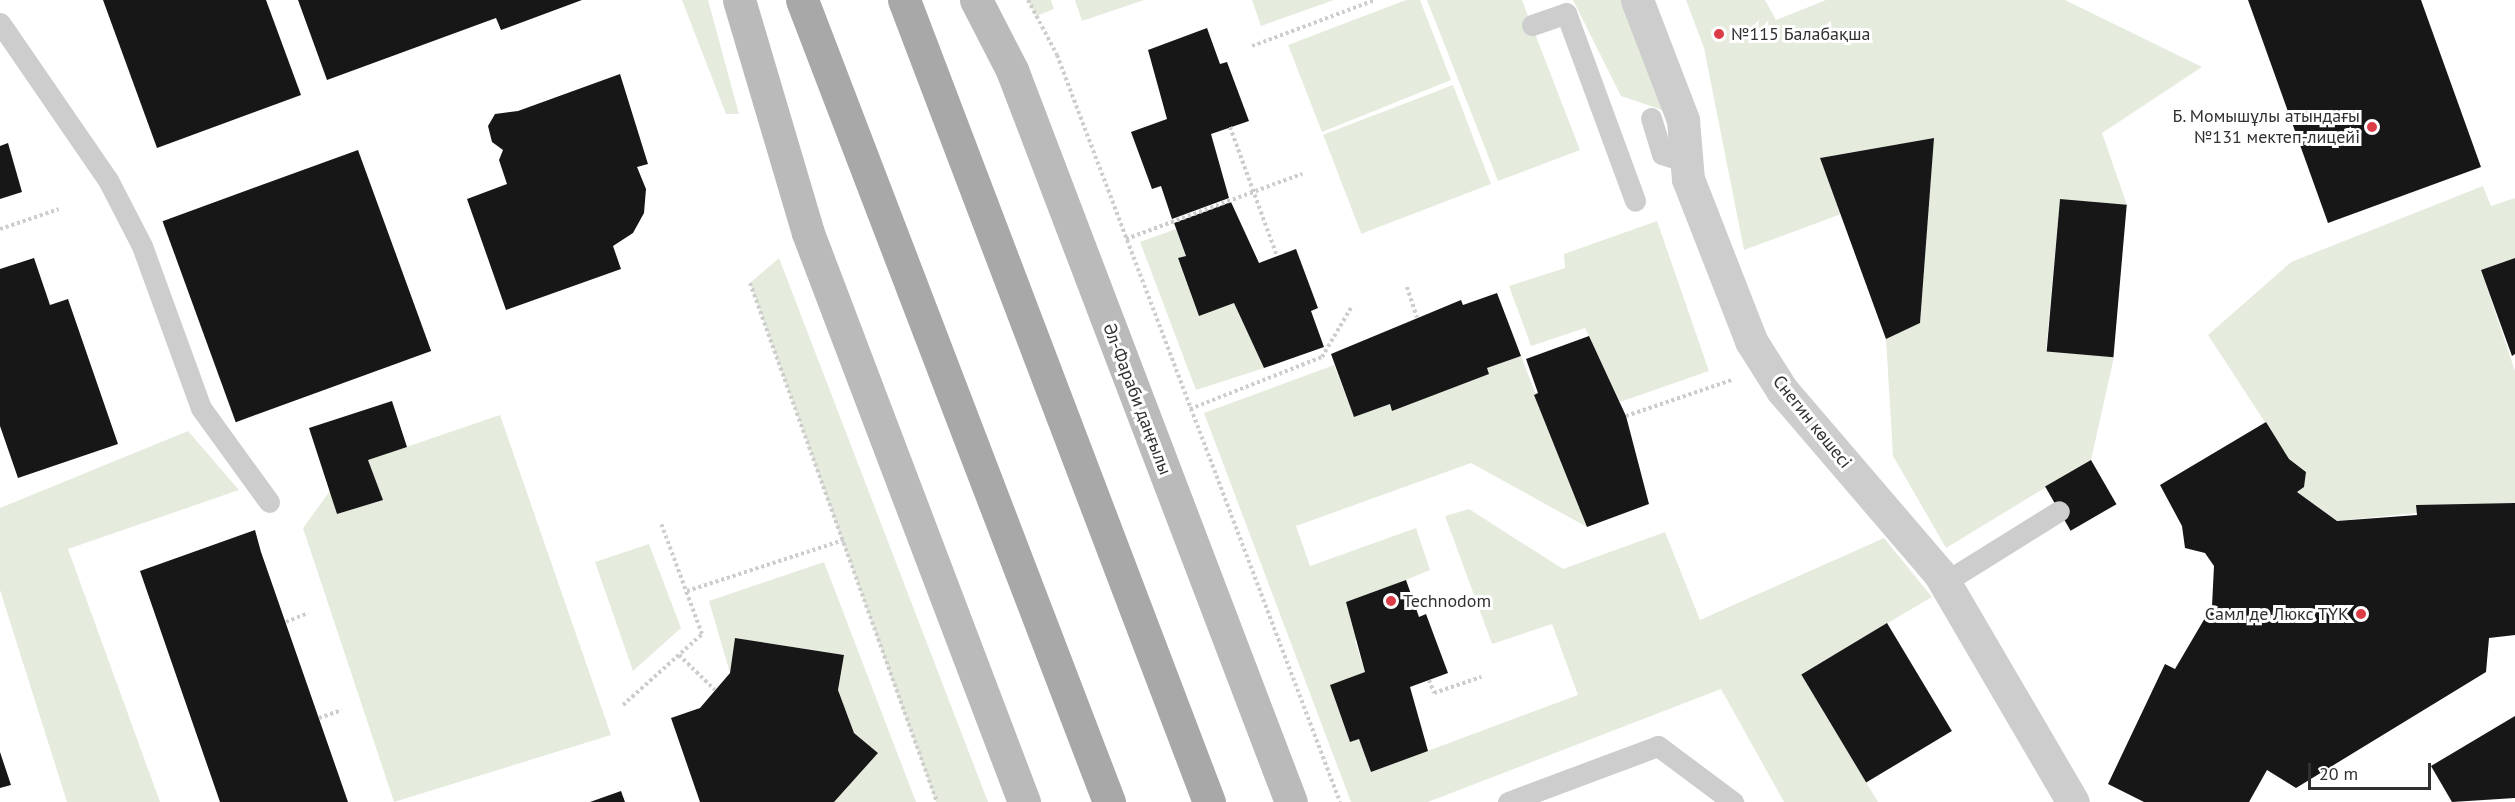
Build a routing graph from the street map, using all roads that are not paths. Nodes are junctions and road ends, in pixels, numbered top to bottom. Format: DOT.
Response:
graph roads {
  1 [pos="740,0"];
  2 [pos="802,0"];
  3 [pos="904,0"];
  4 [pos="976,0"];
  5 [pos="1637,0"];
  6 [pos="0,23"];
  7 [pos="1532,25"];
  8 [pos="1651,118"];
  9 [pos="1687,162"];
  10 [pos="1635,201"];
  11 [pos="269,502"];
  12 [pos="2059,511"];
  13 [pos="1945,582"];
  14 [pos="1024,802"];
  15 [pos="1109,802"];
  16 [pos="1209,802"];
  17 [pos="1291,802"];
  18 [pos="1508,802"];
  19 [pos="1733,802"];
  20 [pos="2073,802"];
  1 -- 14 [label="main road"];
  2 -- 15 [label="main road"];
  3 -- 16 [label="main road"];
  4 -- 17 [label="main road, Әл-Фараби даңғылы"];
  5 -- 9 [label="street, Снегин көшесі"];
  6 -- 11 [label="lane"];
  7 -- 10 [label="lane"];
  8 -- 9 [label="lane"];
  9 -- 13 [label="street, Снегин көшесі"];
  12 -- 13 [label="lane"];
  13 -- 20 [label="street, Снегин көшесі"];
  18 -- 19 [label="lane"];
}
